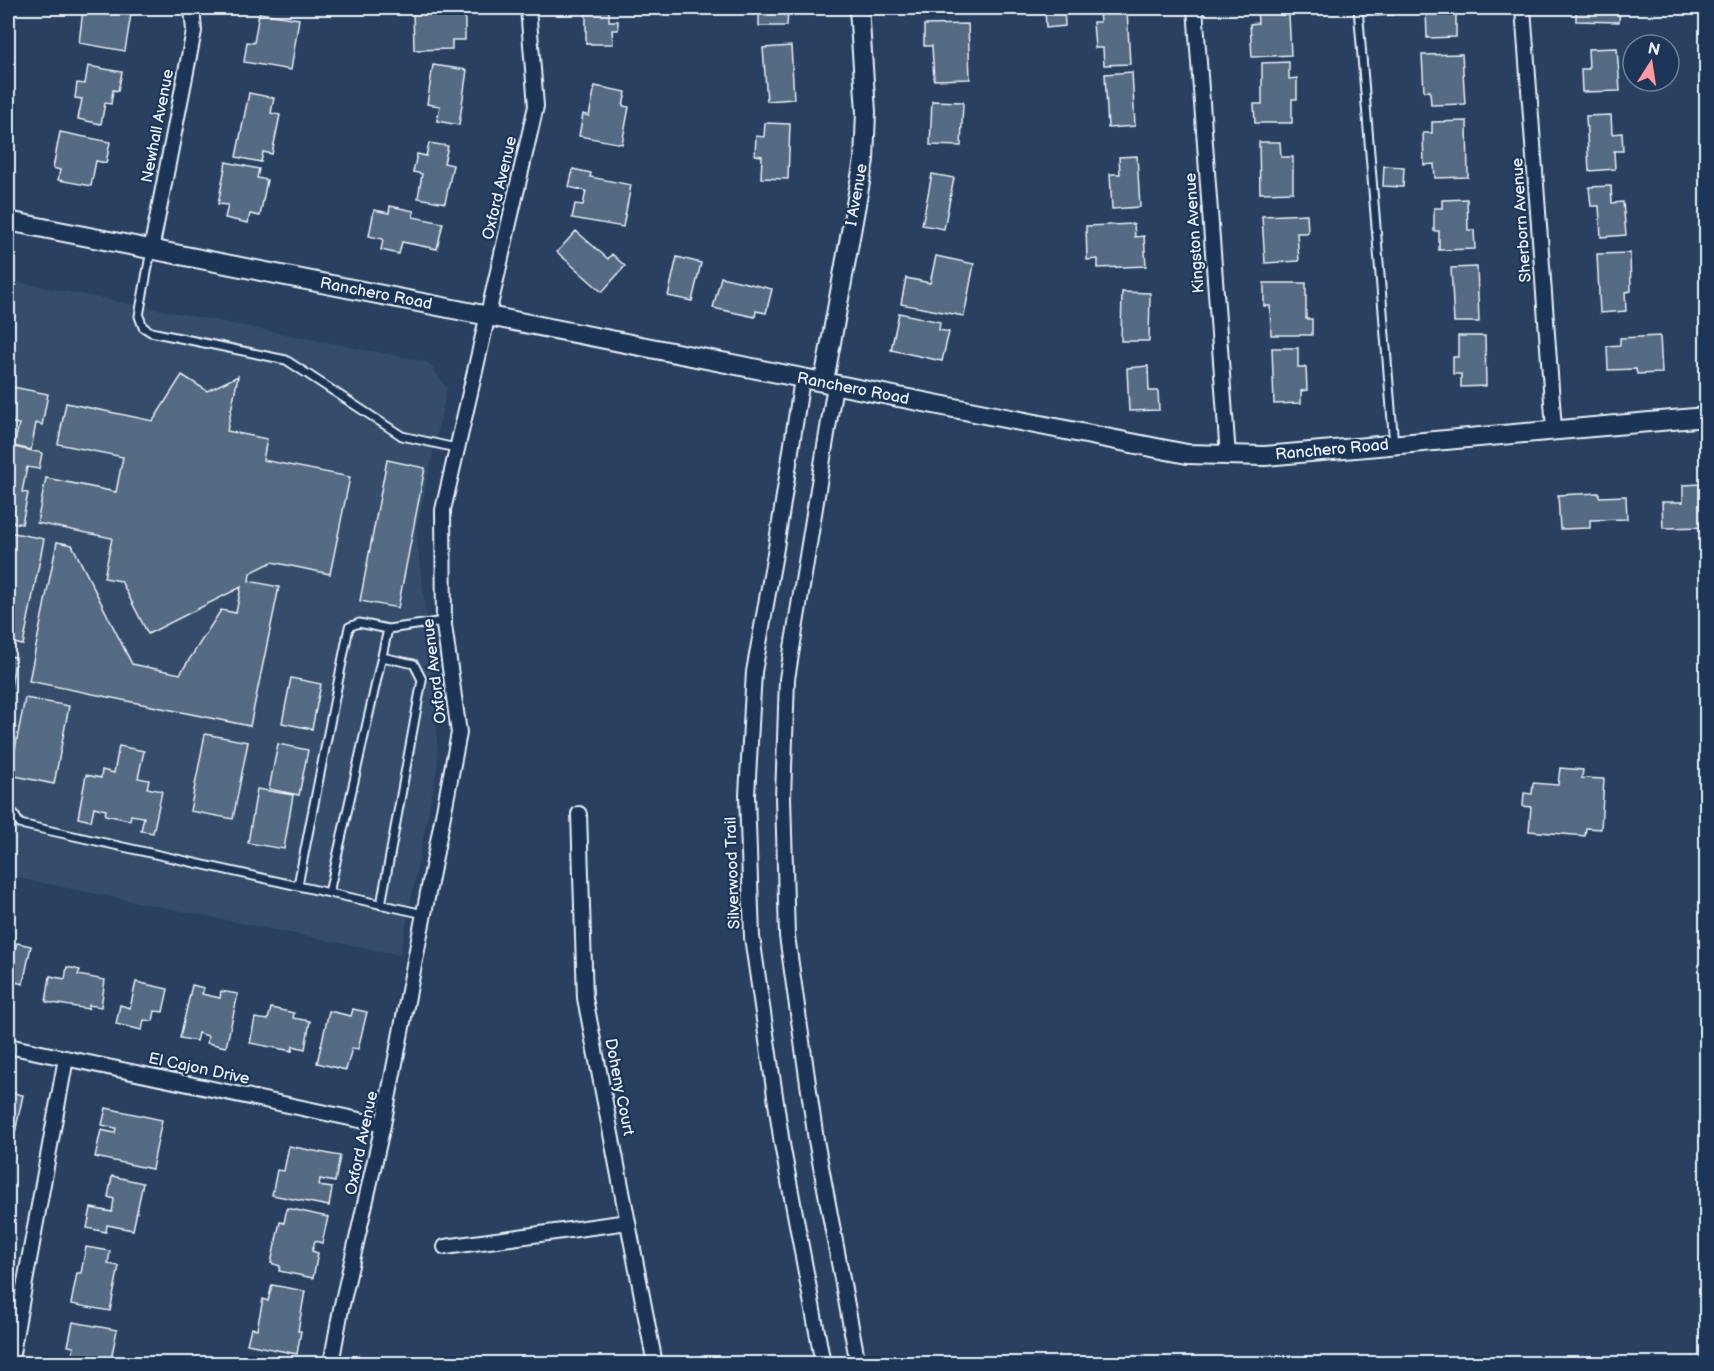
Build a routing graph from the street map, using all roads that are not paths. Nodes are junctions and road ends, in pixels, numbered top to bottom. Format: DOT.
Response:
graph roads {
  1 [pos="192,8"];
  2 [pos="528,8"];
  3 [pos="859,8"];
  4 [pos="1195,8"];
  5 [pos="1358,8"];
  6 [pos="1523,8"];
  7 [pos="8,221"];
  8 [pos="151,250"];
  9 [pos="487,315"];
  10 [pos="802,379"];
  11 [pos="830,383"];
  12 [pos="1707,417"];
  13 [pos="1554,429"];
  14 [pos="1394,446"];
  15 [pos="456,448"];
  16 [pos="1228,456"];
  17 [pos="444,621"];
  18 [pos="388,629"];
  19 [pos="382,657"];
  20 [pos="8,805"];
  21 [pos="579,814"];
  22 [pos="298,885"];
  23 [pos="329,893"];
  24 [pos="381,905"];
  25 [pos="424,914"];
  26 [pos="8,1046"];
  27 [pos="66,1058"];
  28 [pos="383,1125"];
  29 [pos="628,1222"];
  30 [pos="445,1247"];
  31 [pos="10,1364"];
  32 [pos="331,1364"];
  33 [pos="655,1364"];
  34 [pos="823,1364"];
  35 [pos="858,1364"];
  1 -- 8 [label="street, Newhall Avenue"];
  2 -- 9 [label="street, Oxford Avenue"];
  3 -- 11 [label="main road, I Avenue"];
  4 -- 16 [label="street, Kingston Avenue"];
  5 -- 14 [label="lane"];
  6 -- 13 [label="street, Sherborn Avenue"];
  7 -- 8 [label="main road, Ranchero Road"];
  8 -- 9 [label="main road, Ranchero Road"];
  8 -- 15 [label="lane"];
  9 -- 10 [label="main road, Ranchero Road"];
  9 -- 15 [label="street, Oxford Avenue"];
  10 -- 11 [label="main road, Ranchero Road"];
  10 -- 34 [label="street, Silverwood Trail"];
  11 -- 16 [label="main road, Ranchero Road"];
  11 -- 35 [label="street"];
  12 -- 13 [label="main road, Ranchero Road"];
  13 -- 14 [label="main road, Ranchero Road"];
  14 -- 16 [label="main road, Ranchero Road"];
  15 -- 17 [label="street, Oxford Avenue"];
  17 -- 18 [label="lane"];
  17 -- 25 [label="street, Oxford Avenue"];
  18 -- 19 [label="lane"];
  18 -- 22 [label="lane"];
  19 -- 23 [label="lane"];
  19 -- 24 [label="lane"];
  20 -- 22 [label="lane"];
  21 -- 29 [label="street, Doheny Court"];
  22 -- 23 [label="lane"];
  23 -- 24 [label="lane"];
  24 -- 25 [label="lane"];
  25 -- 28 [label="street, Oxford Avenue"];
  26 -- 27 [label="street, El Cajon Drive"];
  27 -- 28 [label="street, El Cajon Drive"];
  27 -- 31 [label="street"];
  28 -- 32 [label="street, Oxford Avenue"];
  29 -- 30 [label="street"];
  29 -- 33 [label="street, Doheny Court"];
}
